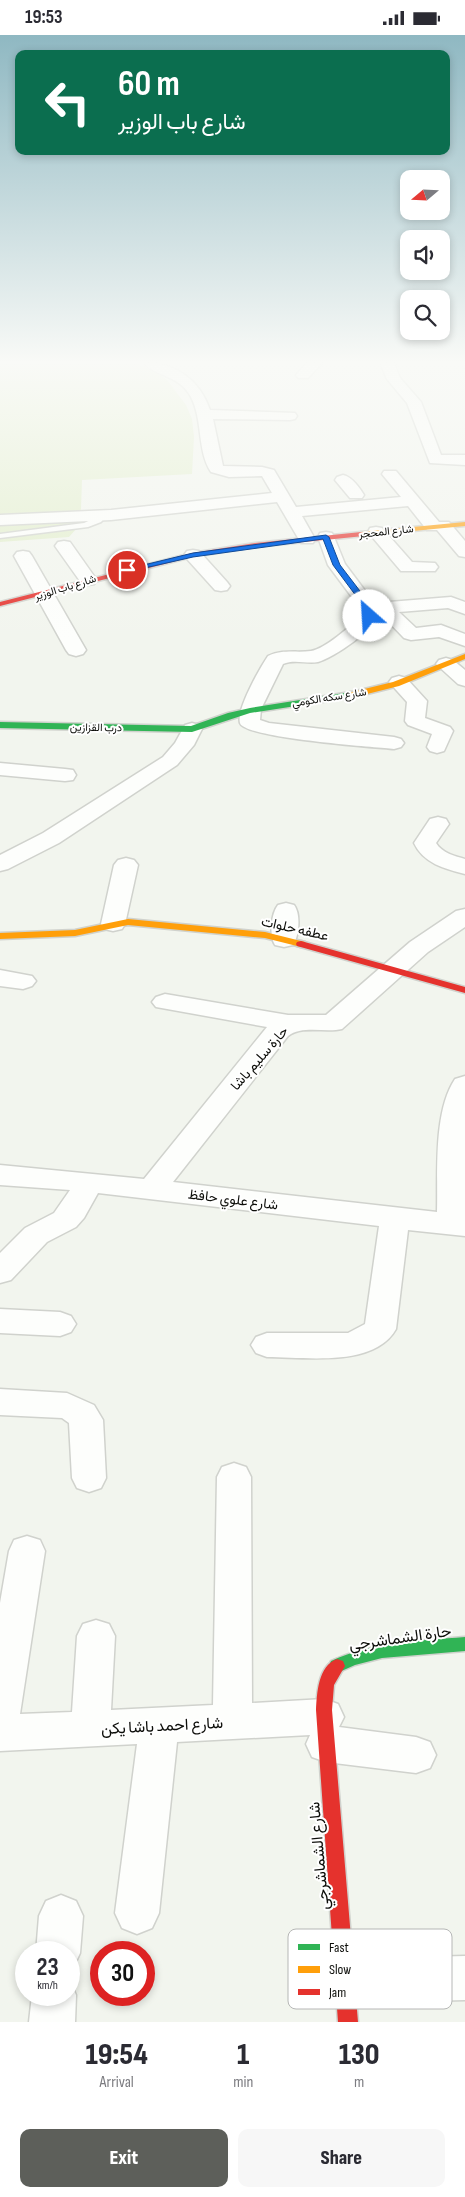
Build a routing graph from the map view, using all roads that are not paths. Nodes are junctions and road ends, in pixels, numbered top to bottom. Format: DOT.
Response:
graph roads {
  1 [pos="214,456"];
  2 [pos="433,456"];
  3 [pos="465,460"];
  4 [pos="390,474"];
  5 [pos="343,480"];
  6 [pos="356,495"];
  7 [pos="408,496"];
  8 [pos="286,504"];
  9 [pos="103,515"];
  10 [pos="0,519"];
  11 [pos="465,524"];
  12 [pos="438,526"];
  13 [pos="376,532"];
  14 [pos="0,536"];
  15 [pos="316,538"];
  16 [pos="64,546"];
  17 [pos="465,552"];
  18 [pos="193,555"];
  19 [pos="23,557"];
  20 [pos="429,567"];
  21 [pos="88,581"];
  22 [pos="221,585"];
  23 [pos="45,594"];
  24 [pos="0,604"];
  25 [pos="465,609"];
  26 [pos="465,640"];
  27 [pos="76,650"];
  28 [pos="465,657"];
  29 [pos="446,664"];
  30 [pos="465,679"];
  31 [pos="399,682"];
  32 [pos="251,709"];
  33 [pos="1,726"];
  34 [pos="192,729"];
  35 [pos="394,743"];
  36 [pos="437,747"];
  37 [pos="0,769"];
  38 [pos="65,775"];
  39 [pos="438,824"];
  40 [pos="0,864"];
  41 [pos="126,865"];
  42 [pos="465,867"];
  43 [pos="286,910"];
  44 [pos="465,917"];
  45 [pos="113,924"];
  46 [pos="0,936"];
  47 [pos="284,940"];
  48 [pos="394,970"];
  49 [pos="465,990"];
  50 [pos="165,1002"];
  51 [pos="288,1023"];
  52 [pos="465,1085"];
  53 [pos="0,1175"];
  54 [pos="89,1182"];
  55 [pos="151,1189"];
  56 [pos="395,1218"];
  57 [pos="458,1225"];
  58 [pos="0,1272"];
  59 [pos="0,1321"];
  60 [pos="60,1324"];
  61 [pos="267,1345"];
  62 [pos="0,1402"];
  63 [pos="234,1477"];
  64 [pos="89,1478"];
  65 [pos="27,1551"];
  66 [pos="96,1636"];
  67 [pos="465,1644"];
  68 [pos="0,1717"];
  69 [pos="232,1722"];
  70 [pos="159,1725"];
  71 [pos="90,1729"];
  72 [pos="325,1731"];
  73 [pos="0,1733"];
  74 [pos="416,1755"];
  75 [pos="137,1913"];
  76 [pos="340,1929"];
  77 [pos="465,1978"];
  78 [pos="452,1981"];
  79 [pos="53,2006"];
  80 [pos="52,2022"];
  1 -- 8 [label="street"];
  2 -- 3 [label="street"];
  4 -- 7 [label="street"];
  5 -- 6 [label="street"];
  6 -- 7 [label="street"];
  6 -- 8 [label="street"];
  7 -- 8 [label="street"];
  7 -- 12 [label="street"];
  8 -- 9 [label="street"];
  8 -- 15 [label="street"];
  9 -- 10 [label="street"];
  9 -- 14 [label="lane"];
  11 -- 12 [label="street, شارع المحجر"];
  12 -- 13 [label="street, شارع المحجر"];
  12 -- 17 [label="street"];
  13 -- 15 [label="street, شارع المحجر"];
  13 -- 20 [label="street"];
  15 -- 18 [label="street, شارع باب الوزير"];
  15 -- 32 [label="street"];
  16 -- 21 [label="street"];
  18 -- 21 [label="street, شارع باب الوزير"];
  18 -- 22 [label="street"];
  19 -- 23 [label="street"];
  21 -- 23 [label="street, شارع باب الوزير"];
  23 -- 24 [label="street, شارع باب الوزير"];
  23 -- 27 [label="street"];
  25 -- 26 [label="street"];
  28 -- 29 [label="street, شارع سكه الكومي"];
  29 -- 30 [label="street"];
  29 -- 31 [label="street, شارع سكه الكومي"];
  31 -- 32 [label="street, شارع سكه الكومي"];
  31 -- 36 [label="street"];
  32 -- 34 [label="street, شارع سكه الكومي"];
  32 -- 35 [label="street"];
  33 -- 34 [label="street, درب القزازين"];
  34 -- 40 [label="street"];
  37 -- 38 [label="street"];
  39 -- 42 [label="street"];
  41 -- 45 [label="street"];
  43 -- 47 [label="street"];
  44 -- 48 [label="street, حارة سليم باشا"];
  45 -- 46 [label="street, عطفه حلوات"];
  45 -- 47 [label="street, عطفه حلوات"];
  47 -- 48 [label="street, عطفه حلوات"];
  48 -- 49 [label="street, عطفه حلوات"];
  48 -- 51 [label="street, حارة سليم باشا"];
  50 -- 51 [label="street"];
  51 -- 55 [label="street, حارة سليم باشا"];
  52 -- 57 [label="street"];
  53 -- 54 [label="street, شارع علوي حافظ"];
  54 -- 55 [label="street, شارع علوي حافظ"];
  54 -- 58 [label="street"];
  55 -- 56 [label="street, شارع علوي حافظ"];
  56 -- 57 [label="street, شارع علوي حافظ"];
  56 -- 61 [label="street"];
  59 -- 60 [label="street"];
  62 -- 64 [label="street"];
  63 -- 69 [label="street"];
  65 -- 68 [label="street"];
  66 -- 71 [label="street"];
  67 -- 72 [label="street, حارة الشماشرجي"];
  69 -- 70 [label="street, شارع احمد باشا يكن"];
  69 -- 72 [label="street, شارع احمد باشا يكن"];
  70 -- 71 [label="street, شارع احمد باشا يكن"];
  70 -- 75 [label="street"];
  71 -- 73 [label="street, شارع احمد باشا يكن"];
  72 -- 74 [label="street, شارع احمد باشا يكن"];
  72 -- 76 [label="street, شارع الشماشرجي"];
  77 -- 78 [label="street"];
  79 -- 80 [label="street"];
}
